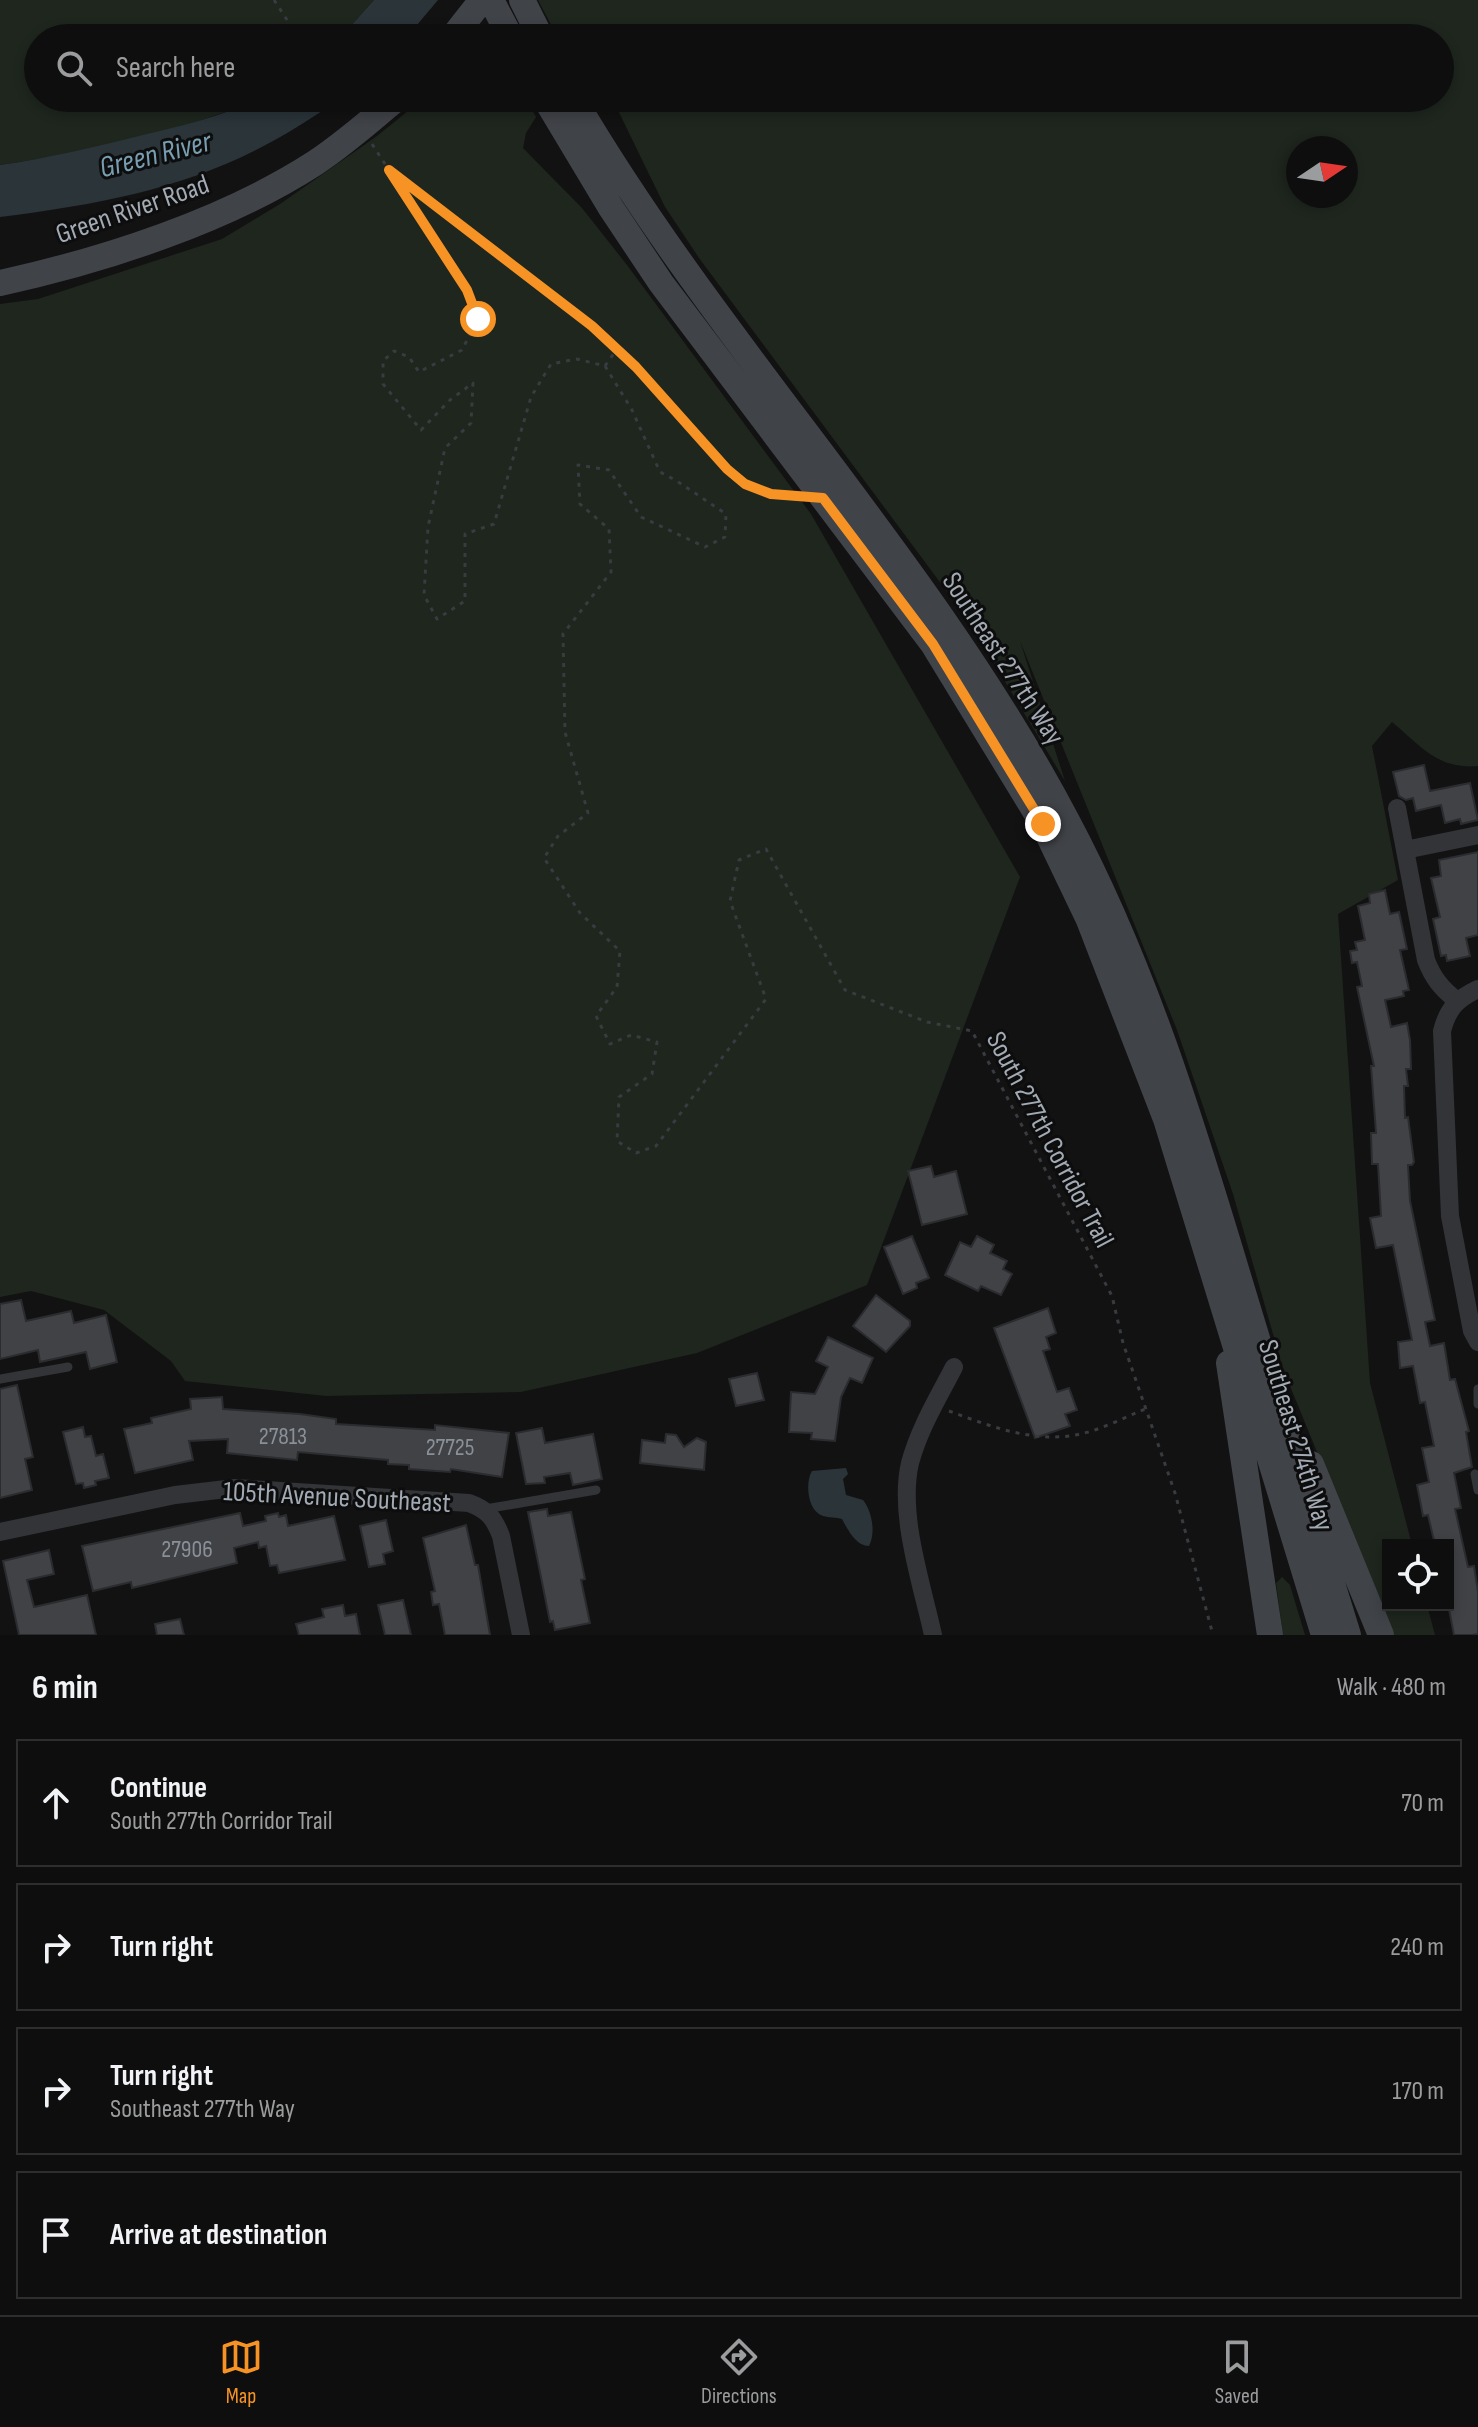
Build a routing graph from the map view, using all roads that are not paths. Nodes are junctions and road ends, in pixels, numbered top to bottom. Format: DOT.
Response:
graph roads {
  1 [pos="482,0"];
  2 [pos="491,0"];
  3 [pos="522,0"];
  4 [pos="463,24"];
  5 [pos="504,24"];
  6 [pos="534,24"];
  7 [pos="369,112"];
  8 [pos="562,112"];
  9 [pos="565,112"];
  10 [pos="0,283"];
  11 [pos="1397,808"];
  12 [pos="1478,835"];
  13 [pos="1405,850"];
  14 [pos="1478,989"];
  15 [pos="1456,1000"];
  16 [pos="1208,1254"];
  17 [pos="1252,1321"];
  18 [pos="1478,1342"];
  19 [pos="68,1367"];
  20 [pos="954,1367"];
  21 [pos="0,1379"];
  22 [pos="1478,1389"];
  23 [pos="1478,1404"];
  24 [pos="1475,1474"];
  25 [pos="596,1490"];
  26 [pos="1478,1490"];
  27 [pos="485,1509"];
  28 [pos="0,1532"];
  29 [pos="521,1635"];
  30 [pos="933,1635"];
  31 [pos="1270,1635"];
  32 [pos="1324,1635"];
  33 [pos="1348,1635"];
  34 [pos="1381,1635"];
  1 -- 4 [label="main road"];
  2 -- 5 [label="main road"];
  3 -- 6 [label="main road"];
  7 -- 10 [label="main road, Green River Road"];
  8 -- 16 [label="main road, Southeast 277th Way"];
  9 -- 17 [label="main road, Southeast 277th Way"];
  11 -- 13 [label="street"];
  12 -- 13 [label="street"];
  13 -- 15 [label="street"];
  14 -- 15 [label="street"];
  15 -- 18 [label="street"];
  16 -- 31 [label="main road"];
  16 -- 32 [label="main road, Southeast 274th Way"];
  17 -- 33 [label="main road, Southeast 274th Way"];
  17 -- 34 [label="main road"];
  19 -- 21 [label="lane"];
  20 -- 30 [label="street"];
  22 -- 23 [label="lane"];
  24 -- 26 [label="lane"];
  25 -- 27 [label="lane"];
  27 -- 28 [label="street, 105th Avenue Southeast"];
  27 -- 29 [label="street"];
}
